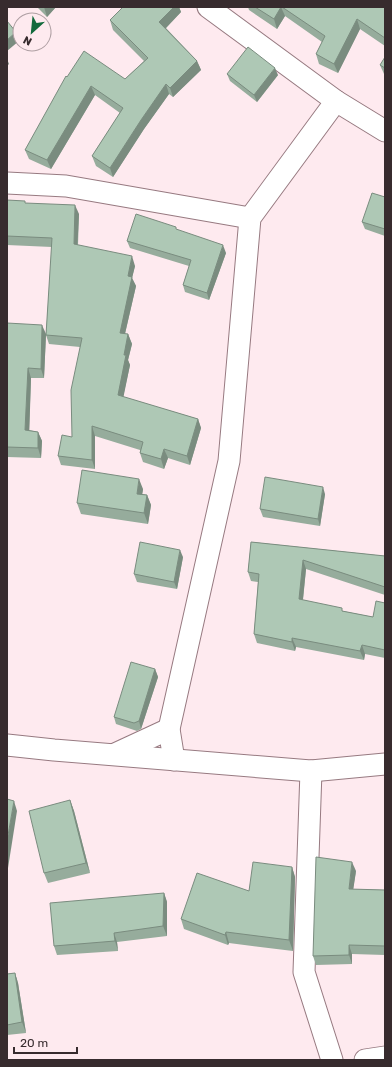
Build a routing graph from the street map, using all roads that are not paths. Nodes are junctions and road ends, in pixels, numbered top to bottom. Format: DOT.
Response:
graph roads {
  1 [pos="208,7"];
  2 [pos="336,101"];
  3 [pos="385,131"];
  4 [pos="7,183"];
  5 [pos="250,218"];
  6 [pos="169,729"];
  7 [pos="7,745"];
  8 [pos="114,755"];
  9 [pos="174,760"];
  10 [pos="385,764"];
  11 [pos="312,770"];
  12 [pos="385,1057"];
  13 [pos="332,1060"];
  14 [pos="365,1060"];
  1 -- 2 [label="street"];
  2 -- 3 [label="street"];
  2 -- 5 [label="street"];
  4 -- 5 [label="street"];
  5 -- 6 [label="street"];
  6 -- 8 [label="street"];
  6 -- 9 [label="street"];
  7 -- 8 [label="street"];
  8 -- 9 [label="street"];
  9 -- 11 [label="street"];
  10 -- 11 [label="street"];
  11 -- 13 [label="street"];
  12 -- 14 [label="street"];
}
